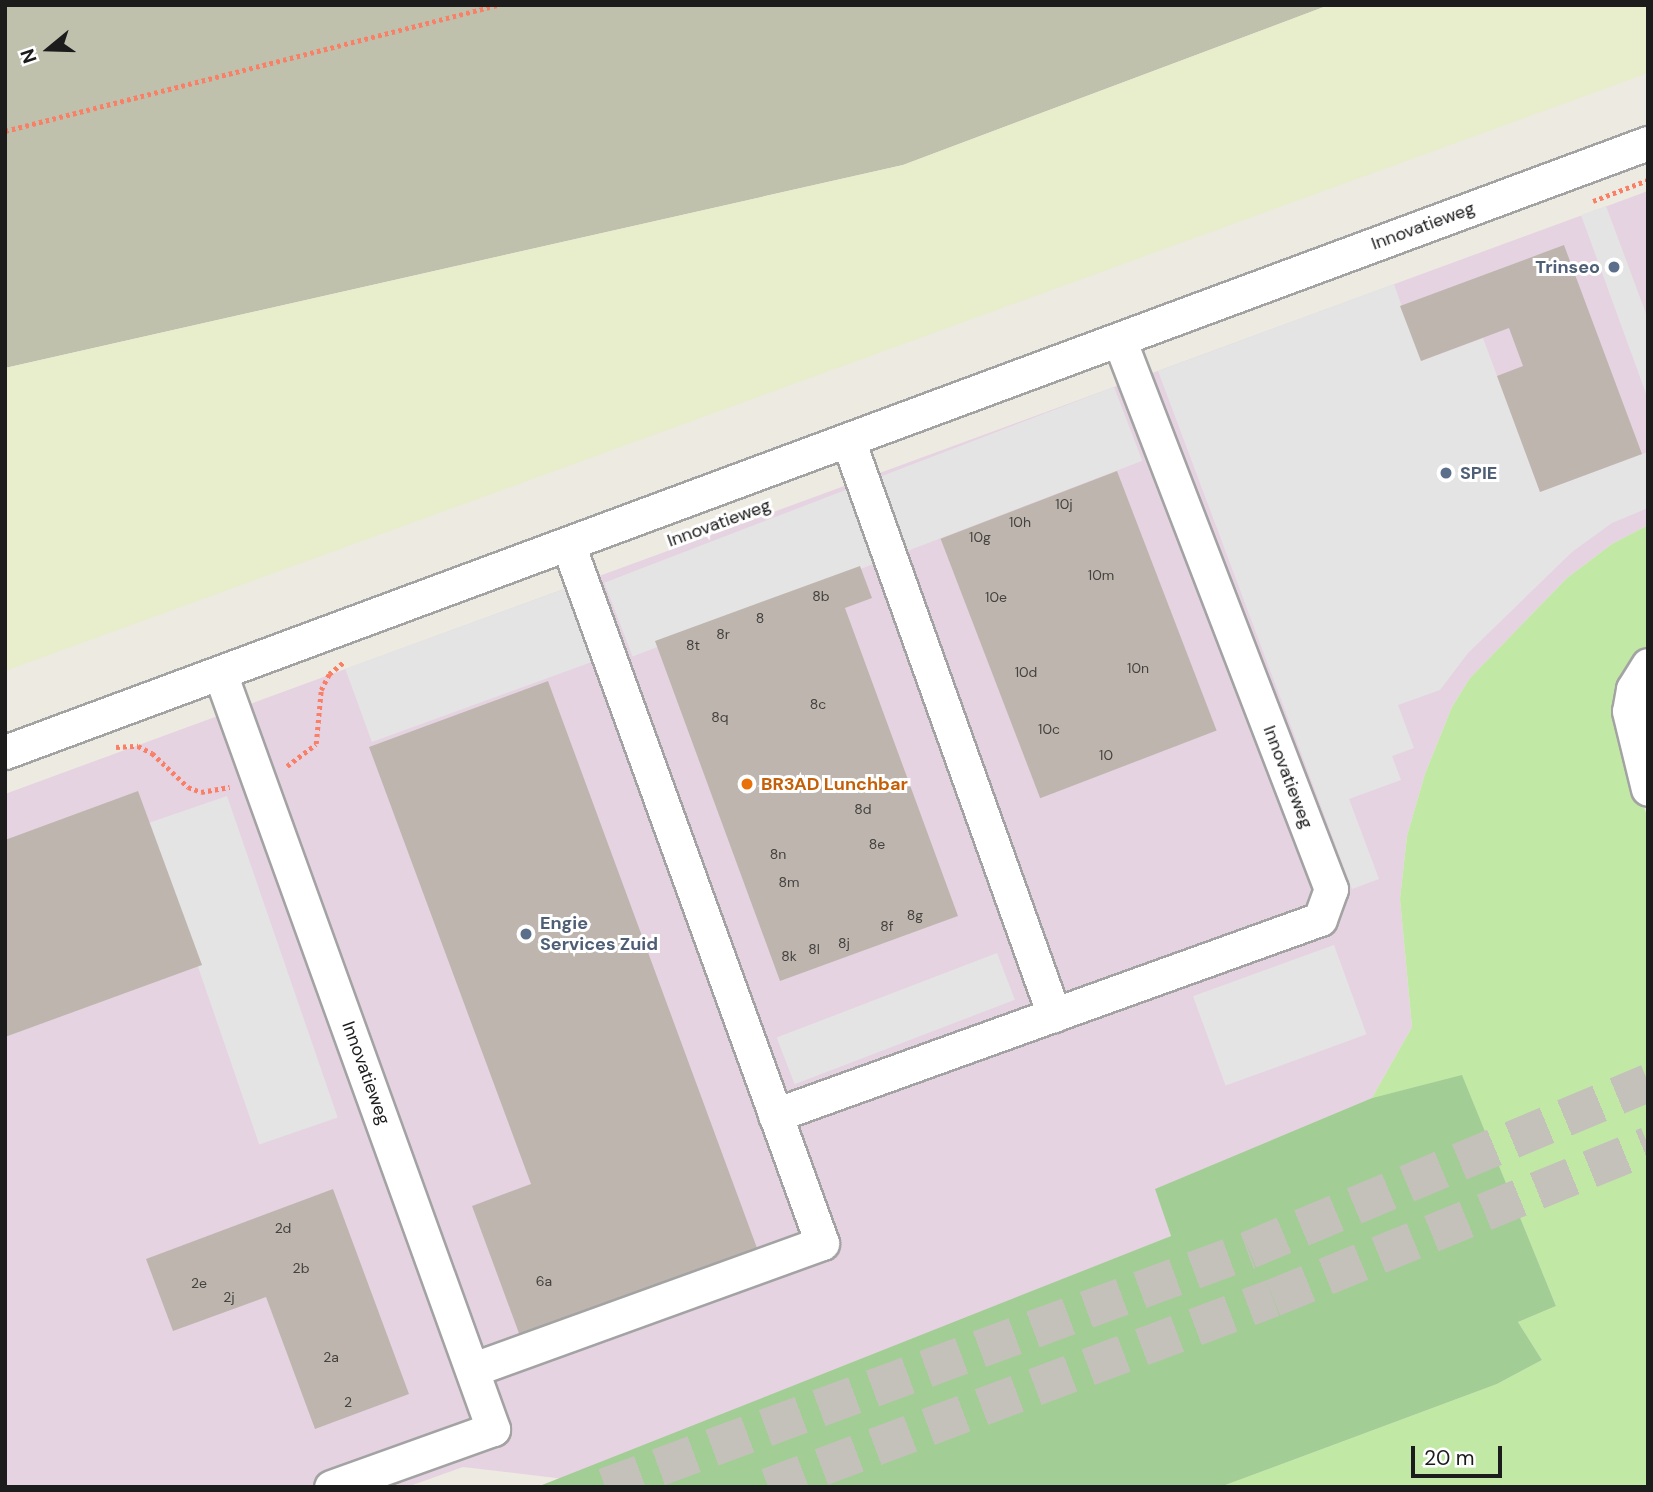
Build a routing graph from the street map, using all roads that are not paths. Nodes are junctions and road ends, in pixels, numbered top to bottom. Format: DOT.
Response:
graph roads {
  1 [pos="1648,143"];
  2 [pos="1119,339"];
  3 [pos="848,440"];
  4 [pos="568,544"];
  5 [pos="1648,665"];
  6 [pos="220,673"];
  7 [pos="5,752"];
  8 [pos="1648,789"];
  9 [pos="1054,1015"];
  10 [pos="775,1115"];
  11 [pos="474,1369"];
  12 [pos="331,1487"];
  1 -- 2 [label="street, Innovatieweg"];
  2 -- 3 [label="street, Innovatieweg"];
  2 -- 9 [label="street, Innovatieweg"];
  3 -- 4 [label="street, Innovatieweg"];
  3 -- 9 [label="street"];
  4 -- 6 [label="street, Innovatieweg"];
  4 -- 10 [label="street"];
  5 -- 8 [label="street"];
  6 -- 7 [label="street, Innovatieweg"];
  6 -- 11 [label="street, Innovatieweg"];
  9 -- 10 [label="street, Innovatieweg"];
  10 -- 11 [label="street"];
  11 -- 12 [label="street, Innovatieweg"];
}
